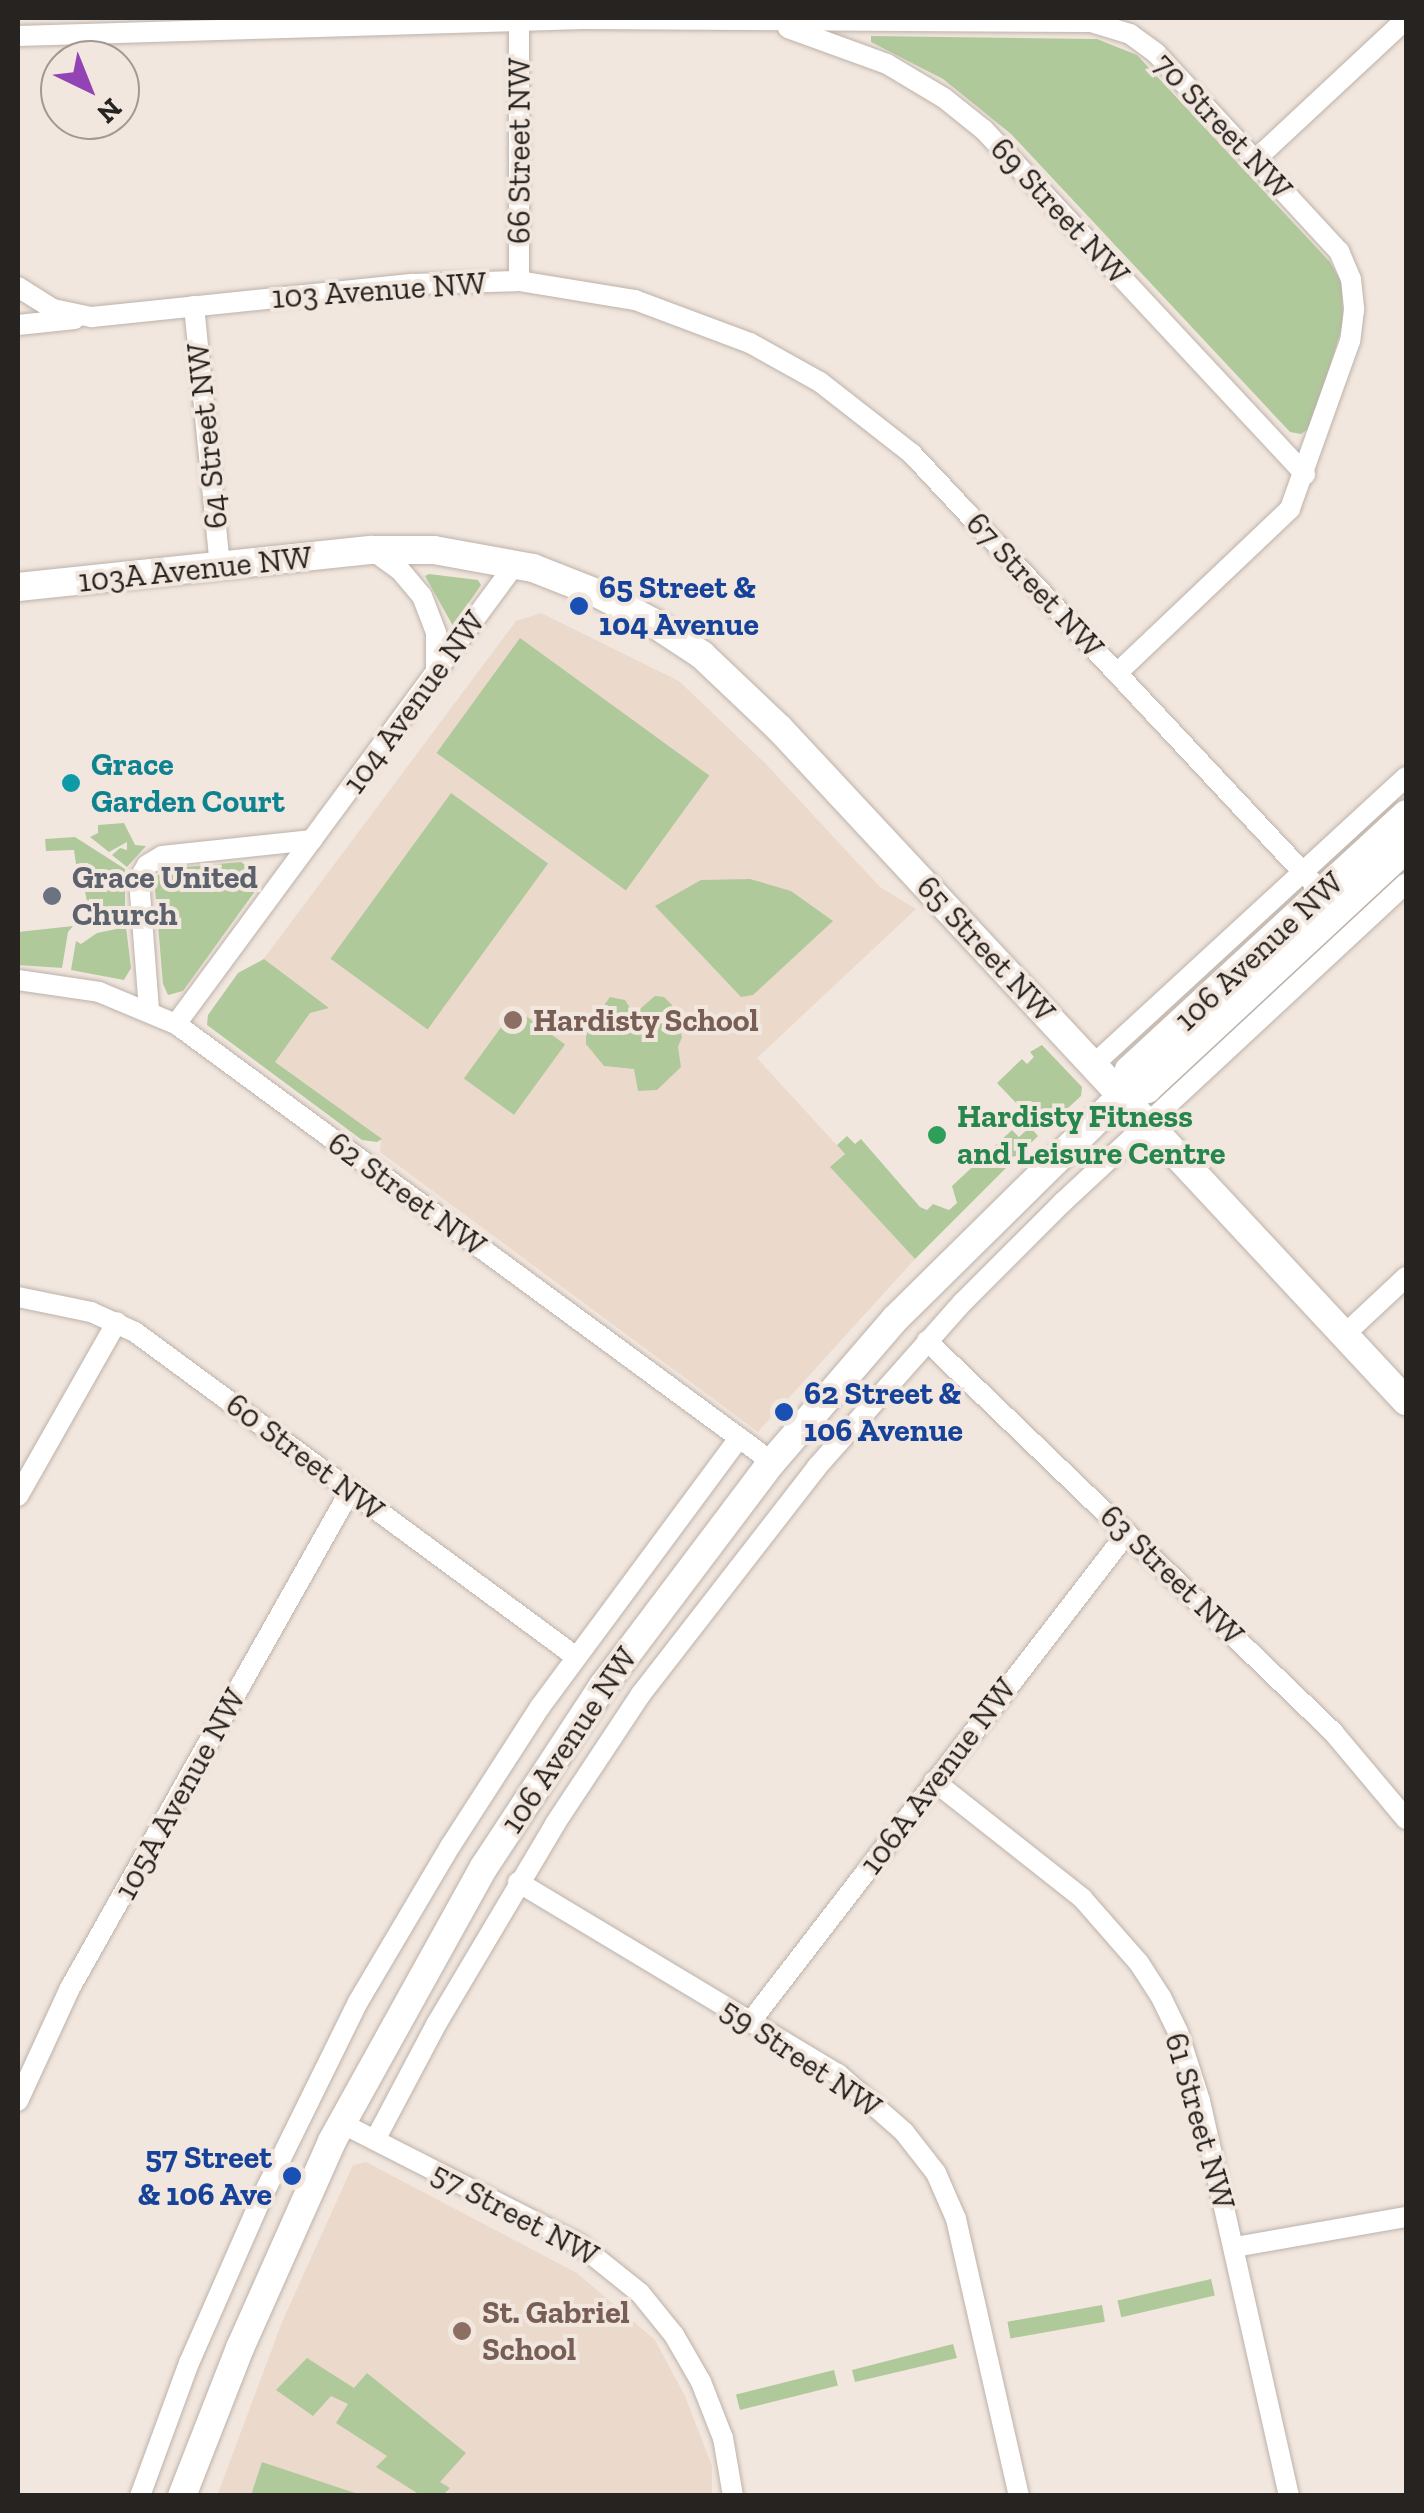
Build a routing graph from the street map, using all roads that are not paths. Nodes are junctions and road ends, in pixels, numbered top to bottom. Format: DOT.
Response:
graph roads {
  1 [pos="618,18"];
  2 [pos="1406,19"];
  3 [pos="519,20"];
  4 [pos="762,20"];
  5 [pos="984,20"];
  6 [pos="18,36"];
  7 [pos="1255,160"];
  8 [pos="519,281"];
  9 [pos="18,287"];
  10 [pos="194,306"];
  11 [pos="663,308"];
  12 [pos="92,317"];
  13 [pos="18,325"];
  14 [pos="1305,474"];
  15 [pos="372,550"];
  16 [pos="516,564"];
  17 [pos="220,566"];
  18 [pos="18,587"];
  19 [pos="436,671"];
  20 [pos="1118,673"];
  21 [pos="1406,777"];
  22 [pos="1406,814"];
  23 [pos="312,840"];
  24 [pos="1406,848"];
  25 [pos="1406,883"];
  26 [pos="1330,902"];
  27 [pos="18,980"];
  28 [pos="149,1010"];
  29 [pos="176,1024"];
  30 [pos="1094,1064"];
  31 [pos="1122,1094"];
  32 [pos="1148,1123"];
  33 [pos="1406,1277"];
  34 [pos="18,1297"];
  35 [pos="117,1322"];
  36 [pos="1344,1334"];
  37 [pos="927,1341"];
  38 [pos="1406,1401"];
  39 [pos="739,1438"];
  40 [pos="772,1462"];
  41 [pos="350,1490"];
  42 [pos="18,1496"];
  43 [pos="1127,1532"];
  44 [pos="575,1656"];
  45 [pos="934,1782"];
  46 [pos="1406,1819"];
  47 [pos="518,1882"];
  48 [pos="751,2021"];
  49 [pos="18,2100"];
  50 [pos="342,2124"];
  51 [pos="375,2140"];
  52 [pos="1406,2217"];
  53 [pos="1236,2247"];
  54 [pos="140,2496"];
  55 [pos="182,2496"];
  56 [pos="733,2496"];
  57 [pos="1019,2496"];
  58 [pos="1289,2496"];
  1 -- 3 [label="street, 70 Street NW"];
  1 -- 4 [label="street, 70 Street NW"];
  2 -- 7 [label="street"];
  3 -- 6 [label="street, 70 Street NW"];
  3 -- 8 [label="street, 66 Street NW"];
  4 -- 5 [label="street, 70 Street NW"];
  4 -- 14 [label="street, 69 Street NW"];
  5 -- 7 [label="street, 70 Street NW"];
  7 -- 14 [label="street, 70 Street NW"];
  8 -- 10 [label="street, 103 Avenue NW"];
  8 -- 11 [label="street, 103 Avenue NW"];
  9 -- 12 [label="street, 103 Avenue NW"];
  10 -- 12 [label="street, 103 Avenue NW"];
  10 -- 17 [label="street, 64 Street NW"];
  11 -- 20 [label="street, 67 Street NW"];
  12 -- 13 [label="street, 103 Avenue NW"];
  14 -- 20 [label="street"];
  15 -- 16 [label="main road, 103A Avenue NW"];
  15 -- 17 [label="main road, 103A Avenue NW"];
  15 -- 19 [label="street"];
  16 -- 19 [label="street, 104 Avenue NW"];
  16 -- 30 [label="main road, 65 Street NW"];
  17 -- 18 [label="main road, 103A Avenue NW"];
  19 -- 23 [label="street, 104 Avenue NW"];
  20 -- 26 [label="street, 67 Street NW"];
  21 -- 26 [label="street"];
  22 -- 26 [label="main road, 106 Avenue NW"];
  23 -- 28 [label="street"];
  23 -- 29 [label="street, 104 Avenue NW"];
  24 -- 26 [label="main road, 106 Avenue NW"];
  25 -- 26 [label="street"];
  26 -- 30 [label="street, 106 Avenue NW"];
  26 -- 31 [label="main road, 106 Avenue NW"];
  26 -- 32 [label="street, 106 Avenue NW"];
  27 -- 28 [label="street, 62 Street NW"];
  28 -- 29 [label="street, 62 Street NW"];
  29 -- 39 [label="street, 62 Street NW"];
  30 -- 31 [label="main road, 65 Street NW"];
  31 -- 32 [label="main road, 65 Street NW"];
  31 -- 40 [label="main road, 106 Avenue NW"];
  32 -- 36 [label="main road, 65 Street NW"];
  32 -- 37 [label="street, 106 Avenue NW"];
  33 -- 36 [label="street"];
  34 -- 35 [label="street, 60 Street NW"];
  35 -- 41 [label="street, 60 Street NW"];
  35 -- 42 [label="street"];
  36 -- 38 [label="main road, 65 Street NW"];
  37 -- 43 [label="street, 63 Street NW"];
  37 -- 47 [label="street, 106 Avenue NW"];
  39 -- 40 [label="street, 62 Street NW"];
  39 -- 44 [label="street, 106 Avenue NW"];
  40 -- 50 [label="main road, 106 Avenue NW"];
  41 -- 44 [label="street, 60 Street NW"];
  41 -- 49 [label="street, 105A Avenue NW"];
  43 -- 45 [label="street, 106A Avenue NW"];
  43 -- 46 [label="street, 63 Street NW"];
  44 -- 54 [label="street, 106 Avenue NW"];
  45 -- 48 [label="street, 106A Avenue NW"];
  45 -- 53 [label="street, 61 Street NW"];
  47 -- 48 [label="street, 59 Street NW"];
  47 -- 51 [label="street, 106 Avenue NW"];
  48 -- 57 [label="street, 59 Street NW"];
  50 -- 51 [label="street, 57 Street NW"];
  50 -- 55 [label="main road, 106 Avenue NW"];
  51 -- 56 [label="street, 57 Street NW"];
  52 -- 53 [label="street"];
  53 -- 58 [label="street, 61 Street NW"];
}
